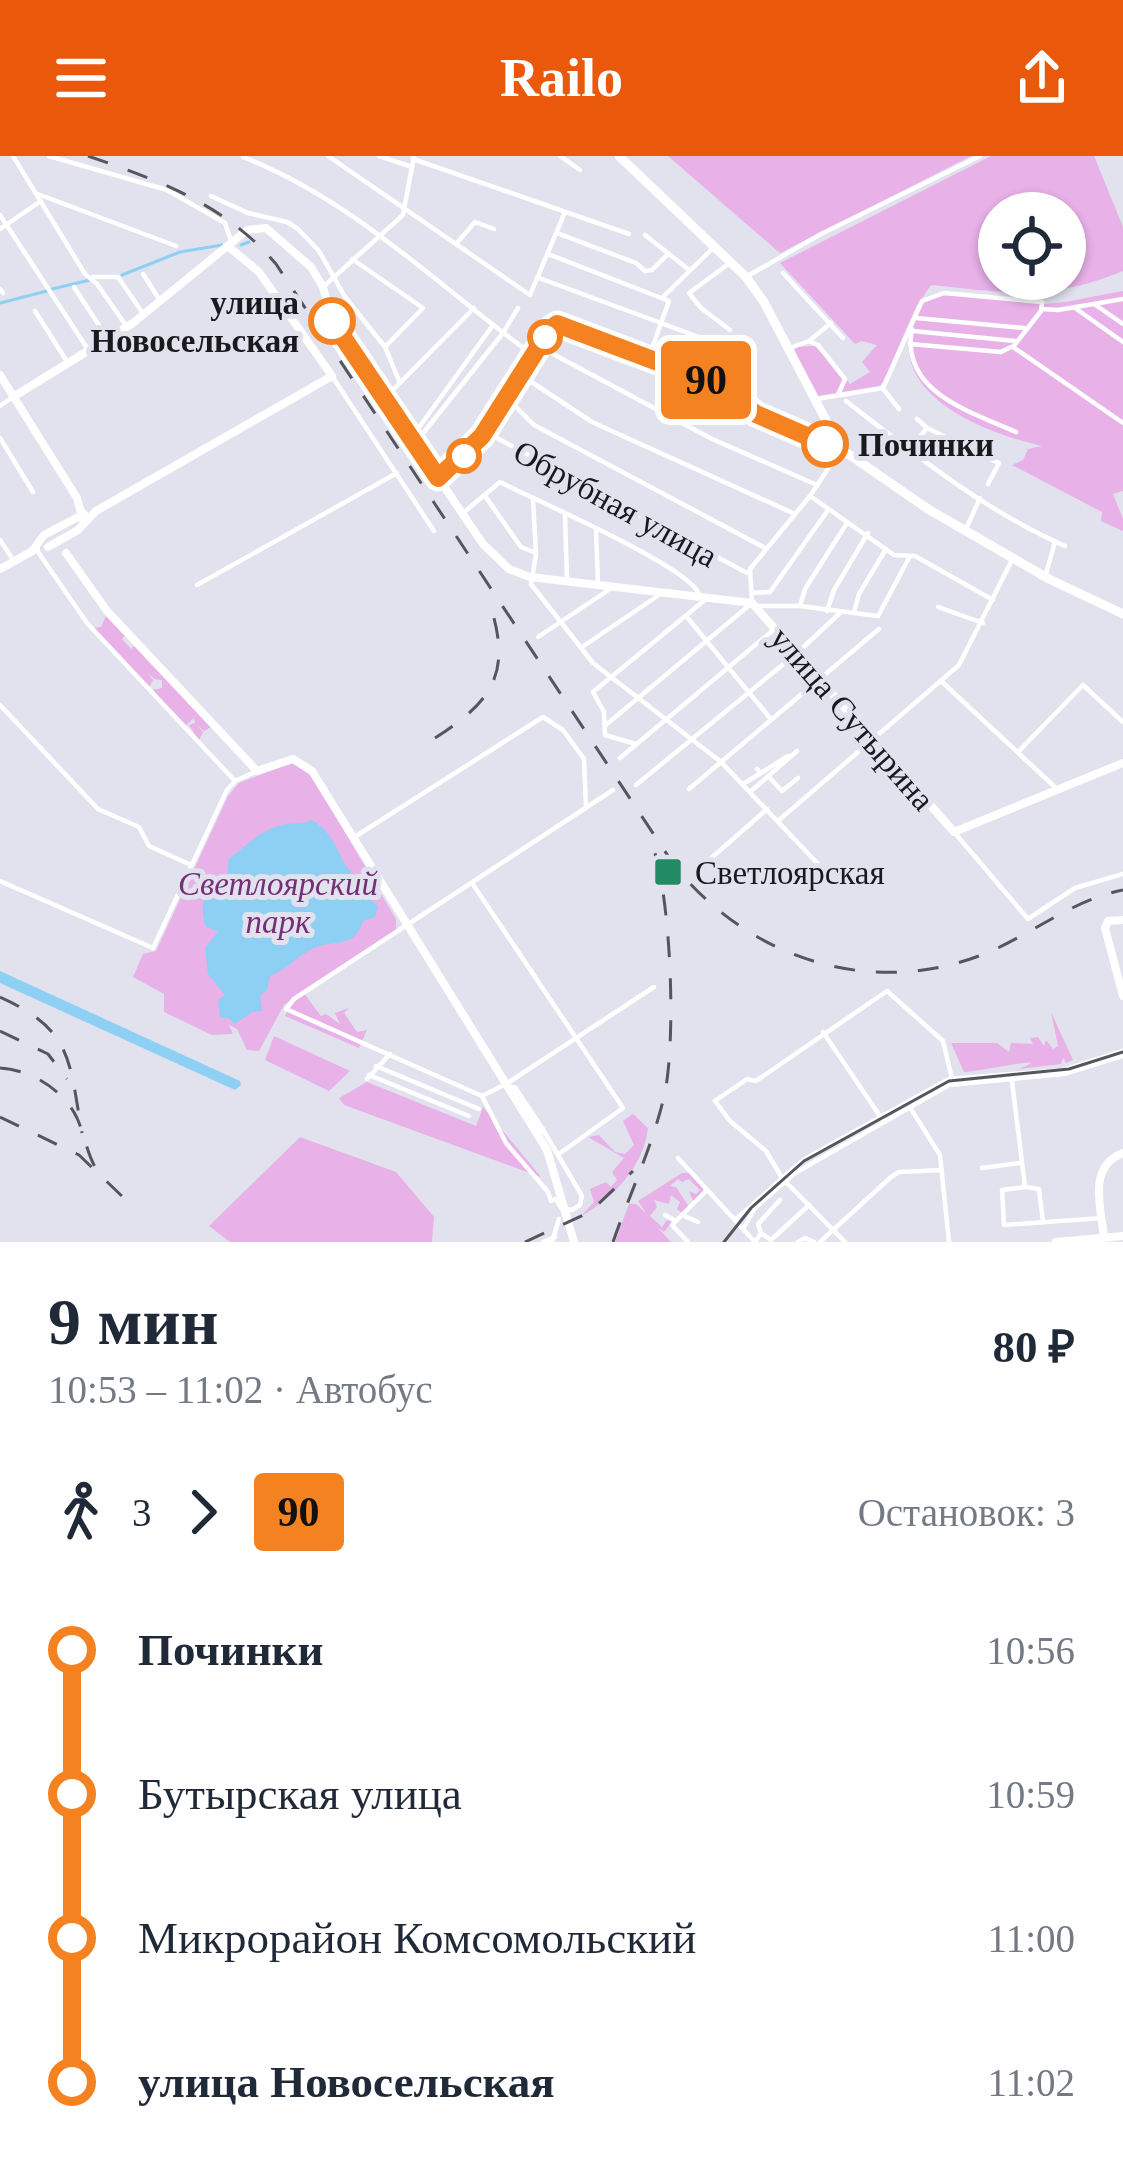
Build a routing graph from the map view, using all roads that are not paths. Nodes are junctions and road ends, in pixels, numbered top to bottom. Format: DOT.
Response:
graph roads {
  1 [pos="49,156"];
  2 [pos="328,156"];
  3 [pos="379,156"];
  4 [pos="560,156"];
  5 [pos="619,156"];
  6 [pos="980,156"];
  7 [pos="243,157"];
  8 [pos="15,158"];
  9 [pos="413,161"];
  10 [pos="580,170"];
  11 [pos="211,196"];
  12 [pos="43,201"];
  13 [pos="406,209"];
  14 [pos="565,212"];
  15 [pos="0,215"];
  16 [pos="267,224"];
  17 [pos="3,227"];
  18 [pos="494,229"];
  19 [pos="557,233"];
  20 [pos="629,234"];
  21 [pos="380,235"];
  22 [pos="645,235"];
  23 [pos="456,244"];
  24 [pos="230,245"];
  25 [pos="176,246"];
  26 [pos="716,246"];
  27 [pos="548,254"];
  28 [pos="668,254"];
  29 [pos="352,259"];
  30 [pos="732,262"];
  31 [pos="688,269"];
  32 [pos="783,273"];
  33 [pos="143,274"];
  34 [pos="746,277"];
  35 [pos="92,278"];
  36 [pos="335,278"];
  37 [pos="539,278"];
  38 [pos="323,286"];
  39 [pos="74,287"];
  40 [pos="665,299"];
  41 [pos="1123,299"];
  42 [pos="161,302"];
  43 [pos="1094,304"];
  44 [pos="1042,307"];
  45 [pos="474,308"];
  46 [pos="518,308"];
  47 [pos="1075,308"];
  48 [pos="35,311"];
  49 [pos="144,315"];
  50 [pos="916,318"];
  51 [pos="660,323"];
  52 [pos="831,323"];
  53 [pos="1123,324"];
  54 [pos="494,325"];
  55 [pos="127,327"];
  56 [pos="1026,328"];
  57 [pos="730,330"];
  58 [pos="912,331"];
  59 [pos="503,333"];
  60 [pos="843,338"];
  61 [pos="108,339"];
  62 [pos="809,341"];
  63 [pos="1013,343"];
  64 [pos="1123,343"];
  65 [pos="910,344"];
  66 [pos="385,347"];
  67 [pos="789,349"];
  68 [pos="536,350"];
  69 [pos="89,351"];
  70 [pos="649,357"];
  71 [pos="753,357"];
  72 [pos="68,364"];
  73 [pos="0,375"];
  74 [pos="521,375"];
  75 [pos="332,376"];
  76 [pos="400,383"];
  77 [pos="883,388"];
  78 [pos="838,395"];
  79 [pos="13,397"];
  80 [pos="507,398"];
  81 [pos="384,399"];
  82 [pos="814,399"];
  83 [pos="846,401"];
  84 [pos="0,406"];
  85 [pos="899,409"];
  86 [pos="917,419"];
  87 [pos="1123,423"];
  88 [pos="489,425"];
  89 [pos="420,426"];
  90 [pos="927,428"];
  91 [pos="1016,432"];
  92 [pos="0,438"];
  93 [pos="414,444"];
  94 [pos="841,449"];
  95 [pos="909,450"];
  96 [pos="397,473"];
  97 [pos="438,478"];
  98 [pos="817,484"];
  99 [pos="988,484"];
  100 [pos="34,492"];
  101 [pos="485,496"];
  102 [pos="810,496"];
  103 [pos="980,498"];
  104 [pos="535,502"];
  105 [pos="460,509"];
  106 [pos="828,510"];
  107 [pos="795,514"];
  108 [pos="80,515"];
  109 [pos="565,515"];
  110 [pos="847,523"];
  111 [pos="596,530"];
  112 [pos="434,531"];
  113 [pos="965,531"];
  114 [pos="868,533"];
  115 [pos="66,537"];
  116 [pos="0,540"];
  117 [pos="1055,542"];
  118 [pos="41,546"];
  119 [pos="1065,546"];
  120 [pos="767,549"];
  121 [pos="886,549"];
  122 [pos="66,553"];
  123 [pos="536,553"];
  124 [pos="1012,559"];
  125 [pos="903,560"];
  126 [pos="14,561"];
  127 [pos="0,569"];
  128 [pos="749,574"];
  129 [pos="530,577"];
  130 [pos="1045,577"];
  131 [pos="567,581"];
  132 [pos="196,585"];
  133 [pos="598,585"];
  134 [pos="614,586"];
  135 [pos="665,591"];
  136 [pos="705,595"];
  137 [pos="992,600"];
  138 [pos="754,601"];
  139 [pos="800,606"];
  140 [pos="938,607"];
  141 [pos="827,611"];
  142 [pos="854,612"];
  143 [pos="840,613"];
  144 [pos="1123,614"];
  145 [pos="686,616"];
  146 [pos="561,622"];
  147 [pos="982,623"];
  148 [pos="776,627"];
  149 [pos="879,629"];
  150 [pos="538,638"];
  151 [pos="707,641"];
  152 [pos="582,647"];
  153 [pos="797,653"];
  154 [pos="728,667"];
  155 [pos="612,677"];
  156 [pos="820,680"];
  157 [pos="941,681"];
  158 [pos="749,693"];
  159 [pos="639,698"];
  160 [pos="0,706"];
  161 [pos="666,719"];
  162 [pos="772,720"];
  163 [pos="1123,722"];
  164 [pos="607,724"];
  165 [pos="692,739"];
  166 [pos="871,740"];
  167 [pos="636,744"];
  168 [pos="1018,752"];
  169 [pos="620,758"];
  170 [pos="721,762"];
  171 [pos="1123,763"];
  172 [pos="778,768"];
  173 [pos="256,771"];
  174 [pos="762,773"];
  175 [pos="784,774"];
  176 [pos="797,778"];
  177 [pos="235,781"];
  178 [pos="742,784"];
  179 [pos="636,785"];
  180 [pos="689,789"];
  181 [pos="1057,789"];
  182 [pos="613,790"];
  183 [pos="750,792"];
  184 [pos="586,808"];
  185 [pos="767,809"];
  186 [pos="778,821"];
  187 [pos="954,832"];
  188 [pos="353,838"];
  189 [pos="709,860"];
  190 [pos="191,865"];
  191 [pos="820,866"];
  192 [pos="1123,874"];
  193 [pos="0,881"];
  194 [pos="472,883"];
  195 [pos="1123,920"];
  196 [pos="406,928"];
  197 [pos="654,987"];
  198 [pos="1123,996"];
  199 [pos="823,1032"];
  200 [pos="576,1038"];
  201 [pos="1123,1053"];
  202 [pos="390,1054"];
  203 [pos="376,1066"];
  204 [pos="1012,1078"];
  205 [pos="952,1081"];
  206 [pos="506,1083"];
  207 [pos="472,1090"];
  208 [pos="482,1096"];
  209 [pos="466,1104"];
  210 [pos="909,1106"];
  211 [pos="479,1109"];
  212 [pos="532,1121"];
  213 [pos="883,1122"];
  214 [pos="1123,1153"];
  215 [pos="559,1154"];
  216 [pos="678,1158"];
  217 [pos="1020,1162"];
  218 [pos="982,1168"];
  219 [pos="942,1170"];
  220 [pos="784,1179"];
  221 [pos="1024,1187"];
  222 [pos="707,1190"];
  223 [pos="688,1194"];
  224 [pos="556,1199"];
  225 [pos="780,1200"];
  226 [pos="692,1205"];
  227 [pos="809,1205"];
  228 [pos="664,1215"];
  229 [pos="682,1215"];
  230 [pos="1102,1218"];
  231 [pos="559,1219"];
  232 [pos="735,1220"];
  233 [pos="676,1221"];
  234 [pos="1043,1222"];
  235 [pos="743,1229"];
  236 [pos="833,1230"];
  237 [pos="761,1233"];
  238 [pos="1113,1238"];
  239 [pos="555,1240"];
  240 [pos="751,1241"];
  241 [pos="542,1242"];
  242 [pos="576,1242"];
  243 [pos="688,1242"];
  244 [pos="798,1242"];
  245 [pos="817,1242"];
  246 [pos="844,1242"];
  247 [pos="949,1242"];
  248 [pos="1056,1242"];
  1 -- 24 [label="street"];
  2 -- 13 [label="street"];
  3 -- 9 [label="street"];
  4 -- 10 [label="street"];
  5 -- 26 [label="main road"];
  6 -- 34 [label="street"];
  7 -- 21 [label="street"];
  8 -- 12 [label="street"];
  9 -- 13 [label="street"];
  9 -- 14 [label="street"];
  11 -- 16 [label="street"];
  12 -- 17 [label="street"];
  12 -- 25 [label="street"];
  12 -- 35 [label="street"];
  13 -- 21 [label="street"];
  13 -- 23 [label="street"];
  14 -- 19 [label="street"];
  14 -- 20 [label="street"];
  15 -- 17 [label="street"];
  16 -- 24 [label="street"];
  16 -- 36 [label="street"];
  16 -- 38 [label="street"];
  17 -- 69 [label="street"];
  18 -- 23 [label="street"];
  19 -- 27 [label="street"];
  19 -- 28 [label="street"];
  21 -- 29 [label="street"];
  21 -- 45 [label="street"];
  22 -- 28 [label="street"];
  23 -- 37 [label="street"];
  24 -- 42 [label="street"];
  24 -- 75 [label="street"];
  26 -- 30 [label="main road"];
  26 -- 31 [label="street"];
  27 -- 37 [label="street"];
  27 -- 40 [label="street"];
  28 -- 31 [label="street"];
  29 -- 36 [label="street"];
  29 -- 66 [label="street"];
  30 -- 34 [label="main road"];
  30 -- 57 [label="street"];
  31 -- 40 [label="street"];
  32 -- 52 [label="street"];
  33 -- 42 [label="street"];
  34 -- 67 [label="main road"];
  35 -- 49 [label="street"];
  35 -- 55 [label="street"];
  36 -- 38 [label="street"];
  36 -- 66 [label="street"];
  37 -- 51 [label="street"];
  38 -- 81 [label="street"];
  39 -- 61 [label="street"];
  40 -- 51 [label="street"];
  41 -- 43 [label="street"];
  42 -- 49 [label="street"];
  43 -- 47 [label="street"];
  43 -- 53 [label="street"];
  44 -- 47 [label="street"];
  44 -- 50 [label="street"];
  44 -- 56 [label="street"];
  44 -- 77 [label="street"];
  45 -- 54 [label="street"];
  45 -- 76 [label="street"];
  46 -- 59 [label="street"];
  47 -- 64 [label="street"];
  48 -- 72 [label="street"];
  49 -- 55 [label="street"];
  50 -- 56 [label="street"];
  50 -- 58 [label="street"];
  51 -- 70 [label="street"];
  51 -- 71 [label="street"];
  52 -- 60 [label="street"];
  52 -- 62 [label="street"];
  54 -- 59 [label="street"];
  54 -- 89 [label="street"];
  55 -- 61 [label="street"];
  56 -- 63 [label="street"];
  58 -- 63 [label="street"];
  58 -- 65 [label="street"];
  59 -- 68 [label="street"];
  59 -- 93 [label="street"];
  61 -- 69 [label="street"];
  62 -- 67 [label="street"];
  62 -- 78 [label="street"];
  63 -- 65 [label="street"];
  63 -- 87 [label="street"];
  65 -- 91 [label="street"];
  66 -- 76 [label="street"];
  67 -- 82 [label="main road"];
  68 -- 70 [label="street"];
  68 -- 74 [label="street"];
  68 -- 98 [label="street"];
  69 -- 72 [label="street"];
  70 -- 94 [label="street"];
  72 -- 79 [label="street"];
  73 -- 79 [label="street"];
  74 -- 80 [label="street"];
  74 -- 107 [label="street"];
  75 -- 96 [label="street"];
  75 -- 108 [label="street"];
  76 -- 81 [label="street"];
  77 -- 78 [label="street"];
  77 -- 85 [label="street"];
  78 -- 82 [label="street"];
  79 -- 84 [label="street"];
  79 -- 108 [label="street"];
  80 -- 88 [label="street"];
  80 -- 120 [label="street"];
  81 -- 93 [label="street"];
  82 -- 94 [label="main road"];
  83 -- 95 [label="street"];
  86 -- 90 [label="street"];
  88 -- 97 [label="street"];
  88 -- 128 [label="street, Обрубная улица"];
  90 -- 95 [label="street"];
  90 -- 99 [label="street"];
  92 -- 100 [label="street"];
  93 -- 97 [label="street"];
  94 -- 98 [label="street"];
  94 -- 113 [label="main road"];
  95 -- 103 [label="street"];
  96 -- 112 [label="street"];
  96 -- 132 [label="street"];
  97 -- 105 [label="street"];
  98 -- 102 [label="street"];
  101 -- 104 [label="street"];
  101 -- 105 [label="street"];
  101 -- 123 [label="street"];
  102 -- 106 [label="street"];
  102 -- 107 [label="street"];
  103 -- 113 [label="street"];
  103 -- 117 [label="street"];
  104 -- 109 [label="street"];
  104 -- 123 [label="street"];
  105 -- 129 [label="street"];
  106 -- 110 [label="street"];
  106 -- 138 [label="street"];
  107 -- 120 [label="street"];
  108 -- 115 [label="street"];
  108 -- 118 [label="street"];
  109 -- 111 [label="street"];
  109 -- 131 [label="street"];
  110 -- 114 [label="street"];
  110 -- 139 [label="street"];
  111 -- 133 [label="street"];
  111 -- 136 [label="street"];
  113 -- 124 [label="main road"];
  114 -- 121 [label="street"];
  114 -- 141 [label="street"];
  115 -- 118 [label="street"];
  115 -- 122 [label="street"];
  116 -- 126 [label="street"];
  117 -- 119 [label="street"];
  117 -- 130 [label="street"];
  118 -- 122 [label="street"];
  118 -- 126 [label="street"];
  118 -- 177 [label="street"];
  120 -- 128 [label="street"];
  121 -- 125 [label="street"];
  121 -- 142 [label="street"];
  122 -- 173 [label="street"];
  123 -- 129 [label="street"];
  124 -- 130 [label="main road"];
  124 -- 137 [label="street"];
  125 -- 137 [label="street"];
  125 -- 142 [label="street"];
  126 -- 127 [label="street"];
  128 -- 138 [label="street"];
  129 -- 131 [label="street"];
  129 -- 146 [label="street"];
  130 -- 144 [label="main road"];
  131 -- 133 [label="street"];
  133 -- 134 [label="street"];
  134 -- 135 [label="street"];
  134 -- 146 [label="street"];
  135 -- 136 [label="street"];
  135 -- 152 [label="street"];
  136 -- 138 [label="street"];
  136 -- 145 [label="street"];
  137 -- 147 [label="street"];
  138 -- 139 [label="street"];
  138 -- 148 [label="street, улица Сутырина"];
  138 -- 151 [label="street"];
  139 -- 141 [label="street"];
  140 -- 147 [label="street"];
  141 -- 143 [label="street"];
  142 -- 143 [label="street"];
  143 -- 153 [label="street"];
  145 -- 151 [label="street"];
  145 -- 155 [label="street"];
  146 -- 150 [label="street"];
  146 -- 152 [label="street"];
  147 -- 157 [label="street"];
  148 -- 153 [label="street, улица Сутырина"];
  148 -- 154 [label="street"];
  149 -- 156 [label="street"];
  151 -- 154 [label="street"];
  151 -- 159 [label="street"];
  152 -- 155 [label="street"];
  153 -- 156 [label="street, улица Сутырина"];
  153 -- 158 [label="street"];
  154 -- 158 [label="street"];
  154 -- 161 [label="street"];
  155 -- 159 [label="street"];
  155 -- 164 [label="street"];
  156 -- 162 [label="street"];
  156 -- 166 [label="street, улица Сутырина"];
  157 -- 166 [label="street"];
  157 -- 168 [label="street"];
  158 -- 162 [label="street"];
  158 -- 165 [label="street"];
  159 -- 161 [label="street"];
  159 -- 164 [label="street"];
  160 -- 190 [label="street"];
  161 -- 165 [label="street"];
  161 -- 167 [label="street"];
  162 -- 170 [label="street"];
  163 -- 168 [label="street"];
  164 -- 167 [label="street"];
  165 -- 170 [label="street"];
  165 -- 179 [label="street"];
  166 -- 186 [label="street"];
  166 -- 187 [label="street, улица Сутырина"];
  167 -- 169 [label="street"];
  168 -- 181 [label="street"];
  170 -- 178 [label="street"];
  170 -- 180 [label="street"];
  171 -- 181 [label="street"];
  172 -- 174 [label="street"];
  172 -- 174 [label="street"];
  172 -- 175 [label="street"];
  173 -- 177 [label="street"];
  173 -- 188 [label="street"];
  174 -- 176 [label="street"];
  174 -- 178 [label="street"];
  174 -- 183 [label="street"];
  177 -- 190 [label="street"];
  178 -- 183 [label="street"];
  181 -- 187 [label="street"];
  182 -- 184 [label="street"];
  183 -- 185 [label="street"];
  184 -- 188 [label="street"];
  184 -- 194 [label="street"];
  185 -- 186 [label="street"];
  185 -- 189 [label="street"];
  186 -- 191 [label="street"];
  187 -- 192 [label="street"];
  188 -- 196 [label="street"];
  190 -- 193 [label="street"];
  194 -- 196 [label="street"];
  194 -- 200 [label="street"];
  195 -- 198 [label="street"];
  196 -- 202 [label="street"];
  196 -- 206 [label="street"];
  197 -- 200 [label="street"];
  199 -- 205 [label="street"];
  199 -- 213 [label="street"];
  199 -- 220 [label="street"];
  200 -- 206 [label="street"];
  200 -- 215 [label="street"];
  201 -- 204 [label="street"];
  201 -- 205 [label="street"];
  202 -- 203 [label="street"];
  202 -- 207 [label="street"];
  203 -- 209 [label="street"];
  203 -- 209 [label="street"];
  204 -- 205 [label="street"];
  204 -- 217 [label="street"];
  205 -- 210 [label="street"];
  206 -- 208 [label="street"];
  206 -- 212 [label="street"];
  207 -- 208 [label="street"];
  207 -- 209 [label="street"];
  208 -- 224 [label="street"];
  209 -- 211 [label="street"];
  210 -- 213 [label="street"];
  210 -- 219 [label="street"];
  212 -- 215 [label="street"];
  212 -- 224 [label="street"];
  212 -- 242 [label="street"];
  213 -- 220 [label="street"];
  214 -- 230 [label="street"];
  215 -- 224 [label="street"];
  216 -- 222 [label="street"];
  217 -- 218 [label="street"];
  217 -- 221 [label="street"];
  219 -- 236 [label="street"];
  219 -- 247 [label="street"];
  220 -- 227 [label="street"];
  220 -- 232 [label="street"];
  220 -- 235 [label="street"];
  221 -- 234 [label="street"];
  221 -- 234 [label="street"];
  222 -- 226 [label="street"];
  222 -- 232 [label="street"];
  223 -- 226 [label="street"];
  225 -- 237 [label="street"];
  226 -- 229 [label="street"];
  226 -- 229 [label="street"];
  227 -- 236 [label="street"];
  227 -- 237 [label="street"];
  228 -- 233 [label="street"];
  229 -- 233 [label="street"];
  230 -- 234 [label="street"];
  230 -- 238 [label="street"];
  231 -- 239 [label="street"];
  232 -- 235 [label="street"];
  233 -- 243 [label="street"];
  235 -- 240 [label="street"];
  236 -- 245 [label="street"];
  236 -- 246 [label="street"];
  237 -- 240 [label="street"];
  238 -- 248 [label="street"];
  239 -- 241 [label="street"];
  244 -- 245 [label="street"];
}
